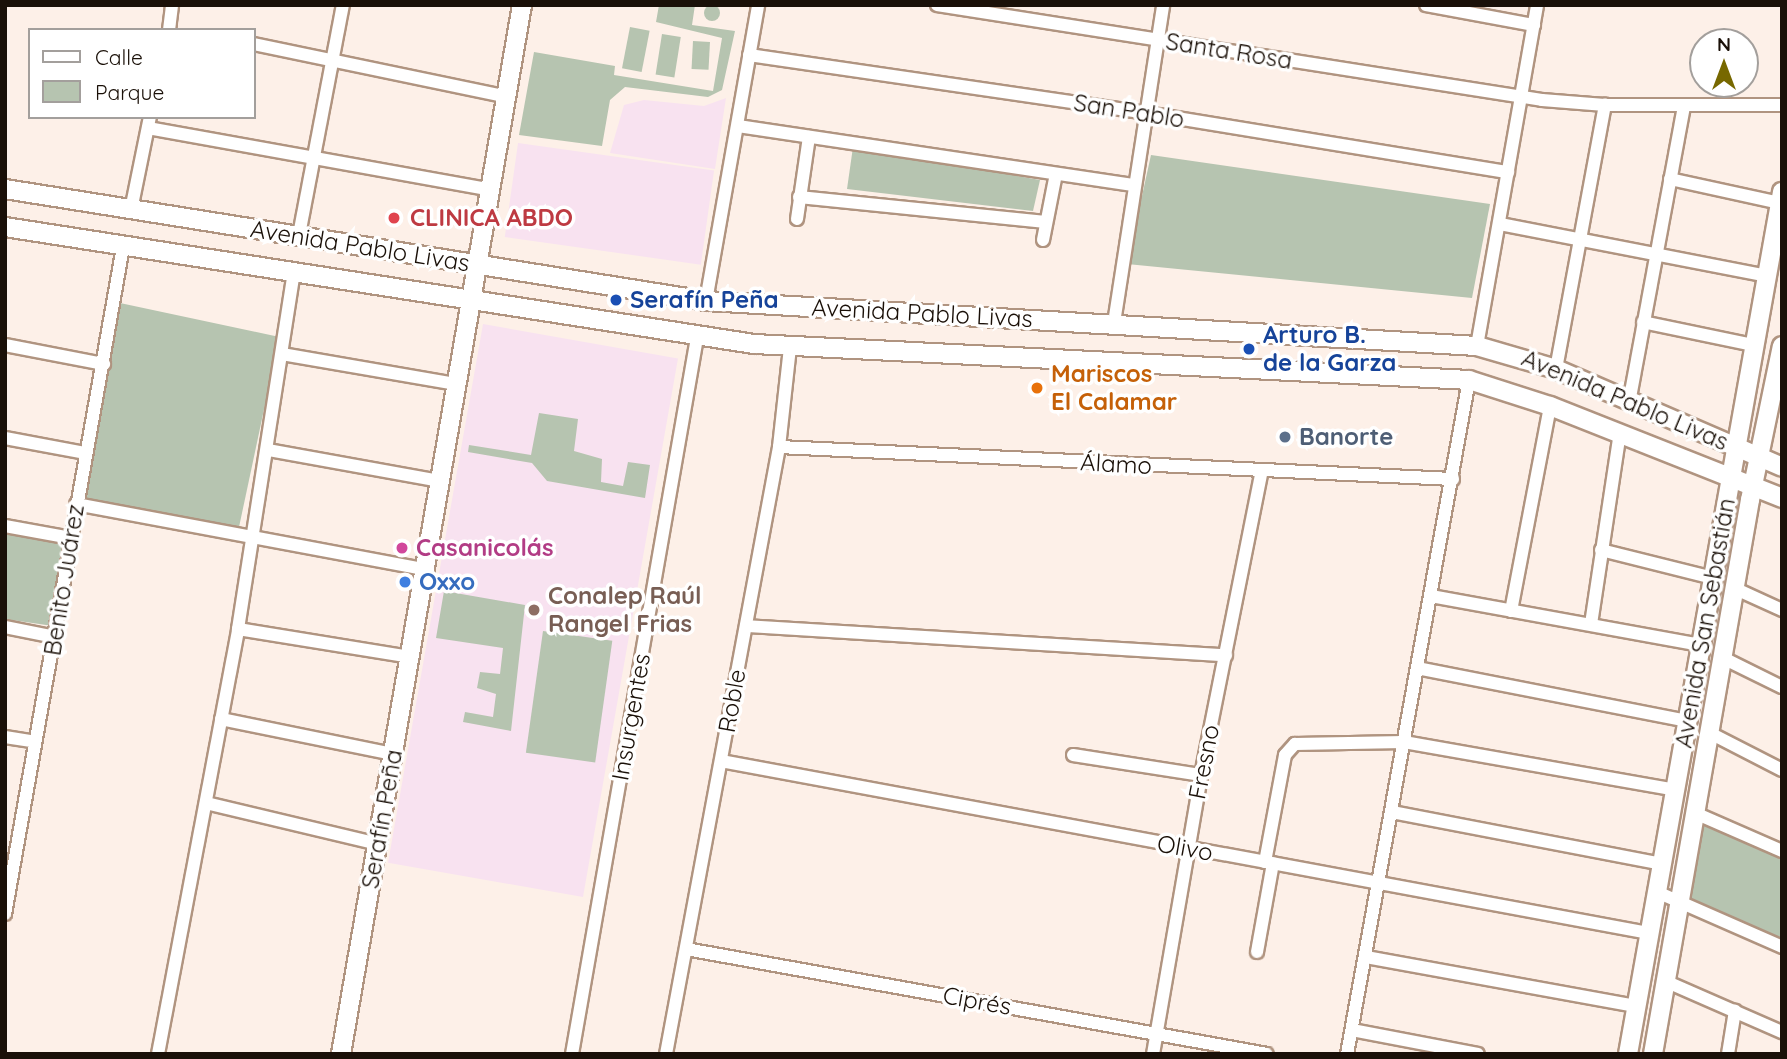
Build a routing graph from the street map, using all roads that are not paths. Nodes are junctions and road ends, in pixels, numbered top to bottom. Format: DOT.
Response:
graph roads {
  1 [pos="172,5"];
  2 [pos="343,5"];
  3 [pos="522,5"];
  4 [pos="758,5"];
  5 [pos="937,5"];
  6 [pos="1163,5"];
  7 [pos="1426,5"];
  8 [pos="1537,5"];
  9 [pos="1534,25"];
  10 [pos="171,28"];
  11 [pos="1157,40"];
  12 [pos="256,44"];
  13 [pos="749,55"];
  14 [pos="332,59"];
  15 [pos="507,97"];
  16 [pos="1521,97"];
  17 [pos="1605,105"];
  18 [pos="1782,105"];
  19 [pos="1684,106"];
  20 [pos="1146,113"];
  21 [pos="149,122"];
  22 [pos="738,126"];
  23 [pos="809,137"];
  24 [pos="315,157"];
  25 [pos="1508,172"];
  26 [pos="1056,174"];
  27 [pos="1670,179"];
  28 [pos="1135,185"];
  29 [pos="5,190"];
  30 [pos="492,190"];
  31 [pos="799,197"];
  32 [pos="1781,197"];
  33 [pos="131,210"];
  34 [pos="797,219"];
  35 [pos="1046,222"];
  36 [pos="1500,224"];
  37 [pos="5,227"];
  38 [pos="299,235"];
  39 [pos="1580,238"];
  40 [pos="1043,240"];
  41 [pos="123,247"];
  42 [pos="1656,254"];
  43 [pos="477,266"];
  44 [pos="294,274"];
  45 [pos="1767,276"];
  46 [pos="706,301"];
  47 [pos="471,302"];
  48 [pos="1643,322"];
  49 [pos="1114,323"];
  50 [pos="696,338"];
  51 [pos="5,345"];
  52 [pos="1753,345"];
  53 [pos="790,346"];
  54 [pos="1477,346"];
  55 [pos="1782,346"];
  56 [pos="282,354"];
  57 [pos="104,364"];
  58 [pos="1556,369"];
  59 [pos="1779,375"];
  60 [pos="1469,380"];
  61 [pos="456,384"];
  62 [pos="1629,403"];
  63 [pos="1550,406"];
  64 [pos="1620,433"];
  65 [pos="5,438"];
  66 [pos="779,447"];
  67 [pos="1736,447"];
  68 [pos="268,450"];
  69 [pos="85,453"];
  70 [pos="1760,457"];
  71 [pos="1782,467"];
  72 [pos="1262,471"];
  73 [pos="1731,477"];
  74 [pos="1453,479"];
  75 [pos="440,481"];
  76 [pos="1753,485"];
  77 [pos="1782,498"];
  78 [pos="76,504"];
  79 [pos="5,526"];
  80 [pos="252,537"];
  81 [pos="71,538"];
  82 [pos="1601,550"];
  83 [pos="424,569"];
  84 [pos="1713,578"];
  85 [pos="1736,589"];
  86 [pos="1431,596"];
  87 [pos="1782,610"];
  88 [pos="1511,611"];
  89 [pos="1591,624"];
  90 [pos="746,626"];
  91 [pos="5,627"];
  92 [pos="238,629"];
  93 [pos="55,637"];
  94 [pos="1701,645"];
  95 [pos="1226,655"];
  96 [pos="410,657"];
  97 [pos="1721,657"];
  98 [pos="1417,668"];
  99 [pos="1782,687"];
  100 [pos="221,719"];
  101 [pos="1687,721"];
  102 [pos="1708,732"];
  103 [pos="5,737"];
  104 [pos="35,742"];
  105 [pos="1404,742"];
  106 [pos="393,754"];
  107 [pos="1073,755"];
  108 [pos="721,761"];
  109 [pos="1782,770"];
  110 [pos="1201,775"];
  111 [pos="1676,790"];
  112 [pos="206,803"];
  113 [pos="1392,812"];
  114 [pos="1695,813"];
  115 [pos="377,844"];
  116 [pos="1188,849"];
  117 [pos="1781,849"];
  118 [pos="1269,862"];
  119 [pos="1662,864"];
  120 [pos="1378,884"];
  121 [pos="1657,892"];
  122 [pos="1680,903"];
  123 [pos="5,914"];
  124 [pos="1649,933"];
  125 [pos="1782,947"];
  126 [pos="687,949"];
  127 [pos="1257,952"];
  128 [pos="1366,957"];
  129 [pos="1665,981"];
  130 [pos="1636,1006"];
  131 [pos="1735,1011"];
  132 [pos="1352,1030"];
  133 [pos="1782,1032"];
  134 [pos="1156,1033"];
  135 [pos="158,1054"];
  136 [pos="341,1054"];
  137 [pos="572,1054"];
  138 [pos="666,1054"];
  139 [pos="1153,1054"];
  140 [pos="1267,1054"];
  141 [pos="1347,1054"];
  142 [pos="1478,1054"];
  143 [pos="1628,1054"];
  144 [pos="1653,1054"];
  145 [pos="1728,1054"];
  1 -- 10 [label="street"];
  2 -- 14 [label="street"];
  3 -- 15 [label="main road, Serafín Peña"];
  4 -- 13 [label="street"];
  5 -- 11 [label="street, Santa Rosa"];
  6 -- 11 [label="street"];
  7 -- 9 [label="street"];
  8 -- 9 [label="street"];
  9 -- 16 [label="street"];
  11 -- 16 [label="street, Santa Rosa"];
  11 -- 20 [label="street"];
  12 -- 14 [label="street"];
  13 -- 20 [label="street, San Pablo"];
  13 -- 22 [label="street"];
  14 -- 15 [label="street"];
  14 -- 24 [label="street"];
  15 -- 30 [label="main road, Serafín Peña"];
  16 -- 17 [label="street, Santa Rosa"];
  16 -- 25 [label="street"];
  17 -- 19 [label="street, Santa Rosa"];
  17 -- 39 [label="street"];
  18 -- 19 [label="street, Santa Rosa"];
  19 -- 27 [label="street"];
  20 -- 25 [label="street, San Pablo"];
  20 -- 28 [label="street"];
  21 -- 24 [label="street"];
  21 -- 33 [label="street"];
  22 -- 23 [label="street"];
  22 -- 46 [label="street"];
  23 -- 26 [label="street"];
  23 -- 31 [label="street"];
  24 -- 30 [label="street"];
  24 -- 38 [label="street"];
  25 -- 36 [label="street"];
  26 -- 28 [label="street"];
  26 -- 35 [label="street"];
  27 -- 32 [label="street"];
  27 -- 42 [label="street"];
  28 -- 49 [label="street"];
  29 -- 33 [label="main road, Avenida Pablo Livas"];
  30 -- 43 [label="main road, Serafín Peña"];
  31 -- 34 [label="street"];
  31 -- 35 [label="street"];
  32 -- 45 [label="main road, Avenida San Sebastián"];
  33 -- 38 [label="main road, Avenida Pablo Livas"];
  35 -- 40 [label="street"];
  36 -- 39 [label="street"];
  36 -- 54 [label="street"];
  37 -- 41 [label="main road, Avenida Pablo Livas"];
  38 -- 43 [label="main road, Avenida Pablo Livas"];
  39 -- 42 [label="street"];
  39 -- 58 [label="street"];
  41 -- 44 [label="main road, Avenida Pablo Livas"];
  41 -- 57 [label="street, Benito Juárez"];
  42 -- 45 [label="street"];
  42 -- 48 [label="street"];
  43 -- 46 [label="main road, Avenida Pablo Livas"];
  43 -- 47 [label="main road, Serafín Peña"];
  44 -- 47 [label="main road, Avenida Pablo Livas"];
  44 -- 56 [label="street"];
  45 -- 52 [label="main road, Avenida San Sebastián"];
  46 -- 49 [label="main road, Avenida Pablo Livas"];
  47 -- 50 [label="main road, Avenida Pablo Livas"];
  47 -- 61 [label="main road, Serafín Peña"];
  48 -- 52 [label="street"];
  48 -- 62 [label="street"];
  49 -- 54 [label="main road, Avenida Pablo Livas"];
  50 -- 53 [label="main road, Avenida Pablo Livas"];
  50 -- 137 [label="street, Insurgentes"];
  51 -- 57 [label="street"];
  52 -- 67 [label="main road, Avenida San Sebastián"];
  53 -- 60 [label="main road, Avenida Pablo Livas"];
  53 -- 66 [label="street, Roble"];
  54 -- 58 [label="main road, Avenida Pablo Livas"];
  55 -- 59 [label="main road, Avenida San Sebastián"];
  56 -- 61 [label="street"];
  56 -- 68 [label="street"];
  57 -- 69 [label="street, Benito Juárez"];
  58 -- 62 [label="main road, Avenida Pablo Livas"];
  59 -- 70 [label="main road, Avenida San Sebastián"];
  60 -- 63 [label="main road, Avenida Pablo Livas"];
  60 -- 74 [label="street"];
  61 -- 75 [label="main road, Serafín Peña"];
  62 -- 67 [label="main road, Avenida Pablo Livas"];
  63 -- 64 [label="main road, Avenida Pablo Livas"];
  63 -- 88 [label="street"];
  64 -- 73 [label="main road, Avenida Pablo Livas"];
  64 -- 82 [label="street"];
  65 -- 69 [label="street"];
  66 -- 72 [label="street, Álamo"];
  66 -- 90 [label="street, Roble"];
  67 -- 70 [label="main road, Avenida Pablo Livas"];
  67 -- 73 [label="main road, Avenida San Sebastián"];
  68 -- 75 [label="street"];
  68 -- 80 [label="street"];
  69 -- 78 [label="street, Benito Juárez"];
  70 -- 71 [label="main road, Avenida Pablo Livas"];
  70 -- 76 [label="main road, Avenida San Sebastián"];
  72 -- 74 [label="street, Álamo"];
  72 -- 95 [label="street, Fresno"];
  73 -- 76 [label="main road, Avenida Pablo Livas"];
  73 -- 84 [label="main road, Avenida San Sebastián"];
  74 -- 86 [label="street"];
  75 -- 83 [label="main road, Serafín Peña"];
  76 -- 77 [label="main road, Avenida Pablo Livas"];
  76 -- 85 [label="main road, Avenida San Sebastián"];
  78 -- 80 [label="street"];
  78 -- 81 [label="street, Benito Juárez"];
  79 -- 81 [label="street"];
  80 -- 83 [label="street"];
  80 -- 92 [label="street"];
  81 -- 93 [label="street, Benito Juárez"];
  82 -- 84 [label="street"];
  82 -- 89 [label="street"];
  83 -- 96 [label="main road, Serafín Peña"];
  84 -- 94 [label="main road, Avenida San Sebastián"];
  85 -- 87 [label="street"];
  85 -- 97 [label="main road, Avenida San Sebastián"];
  86 -- 88 [label="street"];
  86 -- 98 [label="street"];
  88 -- 89 [label="street"];
  89 -- 94 [label="street"];
  90 -- 95 [label="street"];
  90 -- 108 [label="street, Roble"];
  91 -- 93 [label="street"];
  92 -- 96 [label="street"];
  92 -- 100 [label="street"];
  93 -- 104 [label="street, Benito Juárez"];
  94 -- 101 [label="main road, Avenida San Sebastián"];
  95 -- 110 [label="street, Fresno"];
  96 -- 106 [label="main road, Serafín Peña"];
  97 -- 99 [label="street"];
  97 -- 102 [label="main road, Avenida San Sebastián"];
  98 -- 101 [label="street"];
  98 -- 105 [label="street"];
  100 -- 106 [label="street"];
  100 -- 112 [label="street"];
  101 -- 111 [label="main road, Avenida San Sebastián"];
  102 -- 109 [label="street"];
  102 -- 114 [label="main road, Avenida San Sebastián"];
  103 -- 104 [label="street"];
  104 -- 123 [label="street, Benito Juárez"];
  105 -- 111 [label="street"];
  105 -- 113 [label="street"];
  105 -- 118 [label="street"];
  106 -- 115 [label="main road, Serafín Peña"];
  107 -- 110 [label="street"];
  108 -- 116 [label="street, Olivo"];
  108 -- 126 [label="street, Roble"];
  110 -- 116 [label="street, Fresno"];
  111 -- 119 [label="main road, Avenida San Sebastián"];
  112 -- 115 [label="street"];
  112 -- 135 [label="street"];
  113 -- 119 [label="street"];
  113 -- 120 [label="street"];
  114 -- 117 [label="street"];
  114 -- 122 [label="main road, Avenida San Sebastián"];
  115 -- 136 [label="main road, Serafín Peña"];
  116 -- 118 [label="street, Olivo"];
  116 -- 134 [label="street, Fresno"];
  118 -- 120 [label="street, Olivo"];
  118 -- 127 [label="street"];
  119 -- 121 [label="main road, Avenida San Sebastián"];
  120 -- 124 [label="street, Olivo"];
  120 -- 128 [label="street"];
  121 -- 122 [label="street"];
  121 -- 124 [label="main road, Avenida San Sebastián"];
  122 -- 125 [label="street"];
  122 -- 129 [label="main road, Avenida San Sebastián"];
  124 -- 130 [label="main road, Avenida San Sebastián"];
  126 -- 134 [label="street, Ciprés"];
  126 -- 138 [label="street, Roble"];
  128 -- 130 [label="street"];
  128 -- 132 [label="street"];
  129 -- 131 [label="street"];
  129 -- 144 [label="main road, Avenida San Sebastián"];
  130 -- 143 [label="main road, Avenida San Sebastián"];
  131 -- 133 [label="street"];
  131 -- 145 [label="street"];
  132 -- 141 [label="street"];
  132 -- 142 [label="street"];
  134 -- 139 [label="street, Fresno"];
  134 -- 140 [label="street, Ciprés"];
}
